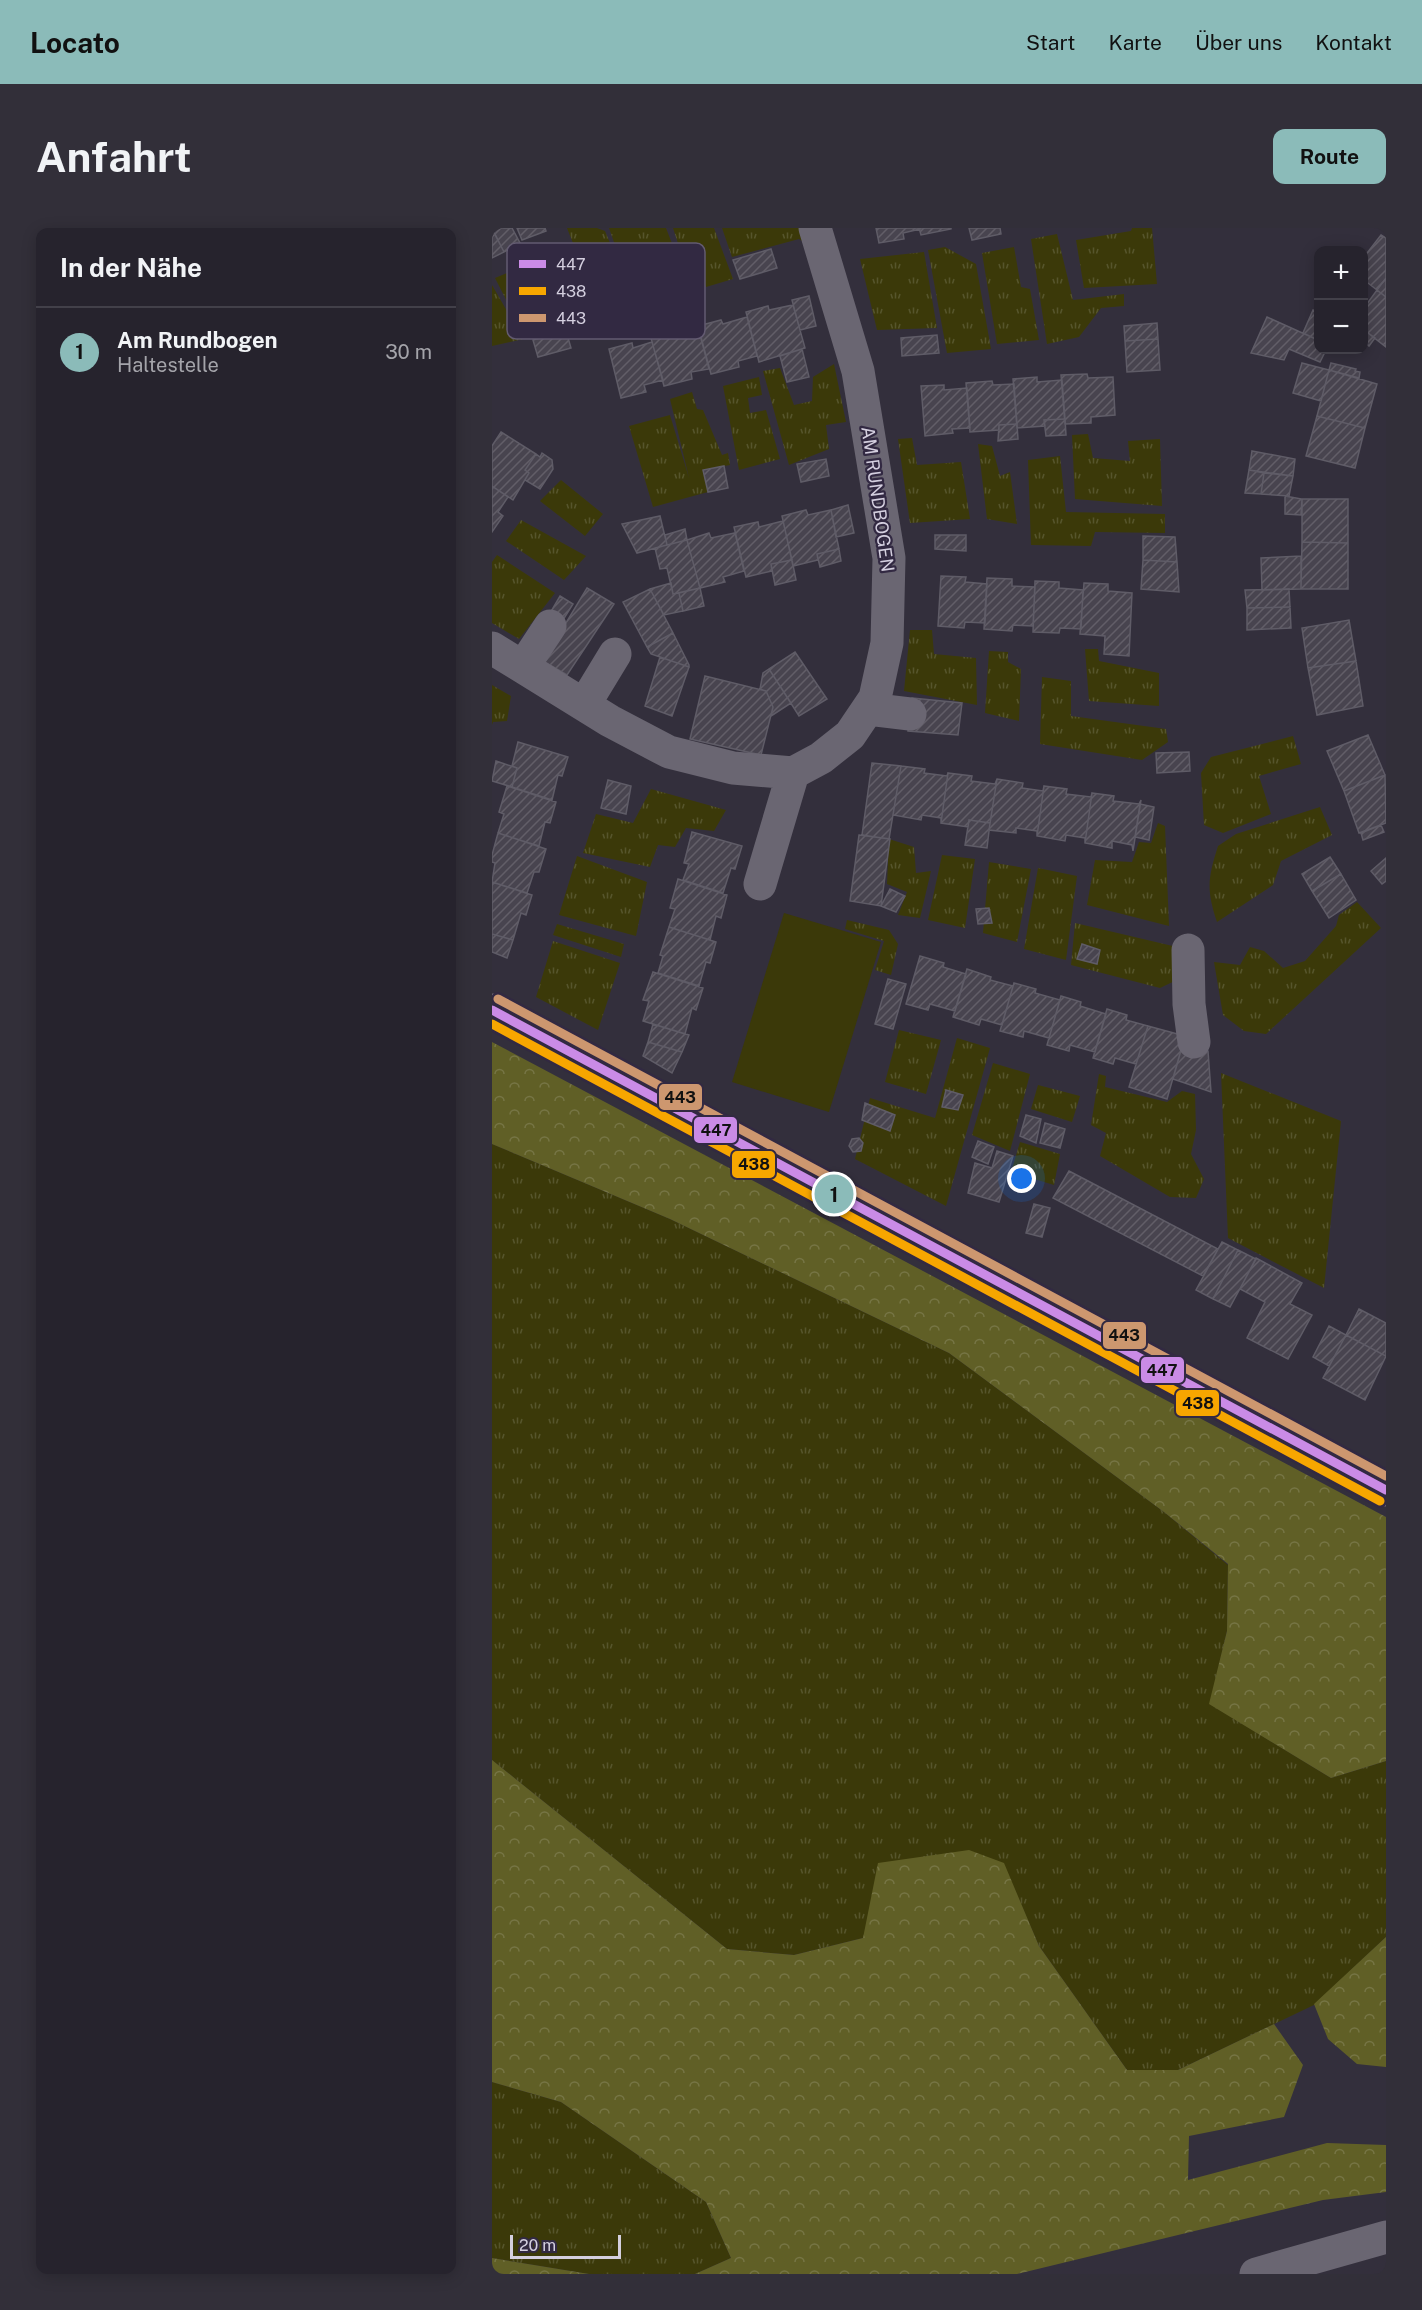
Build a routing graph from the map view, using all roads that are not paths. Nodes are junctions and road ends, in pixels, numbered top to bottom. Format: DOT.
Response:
graph roads {
  1 [pos="815,228"];
  2 [pos="550,626"];
  3 [pos="492,648"];
  4 [pos="615,654"];
  5 [pos="523,667"];
  6 [pos="584,705"];
  7 [pos="868,709"];
  8 [pos="910,714"];
  9 [pos="794,773"];
  10 [pos="760,884"];
  11 [pos="1188,950"];
  12 [pos="492,1010"];
  13 [pos="1194,1042"];
  14 [pos="1386,1490"];
  15 [pos="1386,2237"];
  16 [pos="1256,2274"];
  1 -- 7 [label="street, AM RUNDBOGEN"];
  2 -- 5 [label="street"];
  3 -- 5 [label="street"];
  4 -- 6 [label="street"];
  5 -- 6 [label="street"];
  6 -- 9 [label="street"];
  7 -- 8 [label="street"];
  7 -- 9 [label="street, AM RUNDBOGEN"];
  9 -- 10 [label="street"];
  11 -- 13 [label="street"];
  12 -- 14 [label="street"];
  15 -- 16 [label="street"];
}
